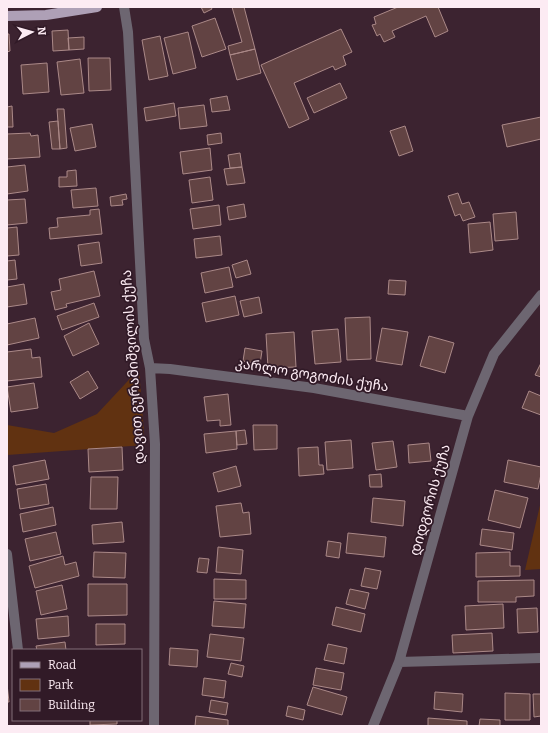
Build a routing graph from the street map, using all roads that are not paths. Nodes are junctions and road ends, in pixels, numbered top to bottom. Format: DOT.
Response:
graph roads {
  1 [pos="97,7"];
  2 [pos="124,7"];
  3 [pos="7,16"];
  4 [pos="541,294"];
  5 [pos="150,368"];
  6 [pos="468,416"];
  7 [pos="7,554"];
  8 [pos="18,649"];
  9 [pos="541,658"];
  10 [pos="399,662"];
  11 [pos="154,726"];
  12 [pos="373,726"];
  1 -- 3 [label="main road"];
  2 -- 5 [label="street, დავით გურამიშვილის ქუჩა"];
  4 -- 6 [label="street, დიდგორის ქუჩა"];
  5 -- 6 [label="street, კარლო გოგოძის ქუჩა"];
  5 -- 11 [label="street, დავით გურამიშვილის ქუჩა"];
  6 -- 10 [label="street, დიდგორის ქუჩა"];
  7 -- 8 [label="street"];
  9 -- 10 [label="street"];
  10 -- 12 [label="street, დიდგორის ქუჩა"];
}
